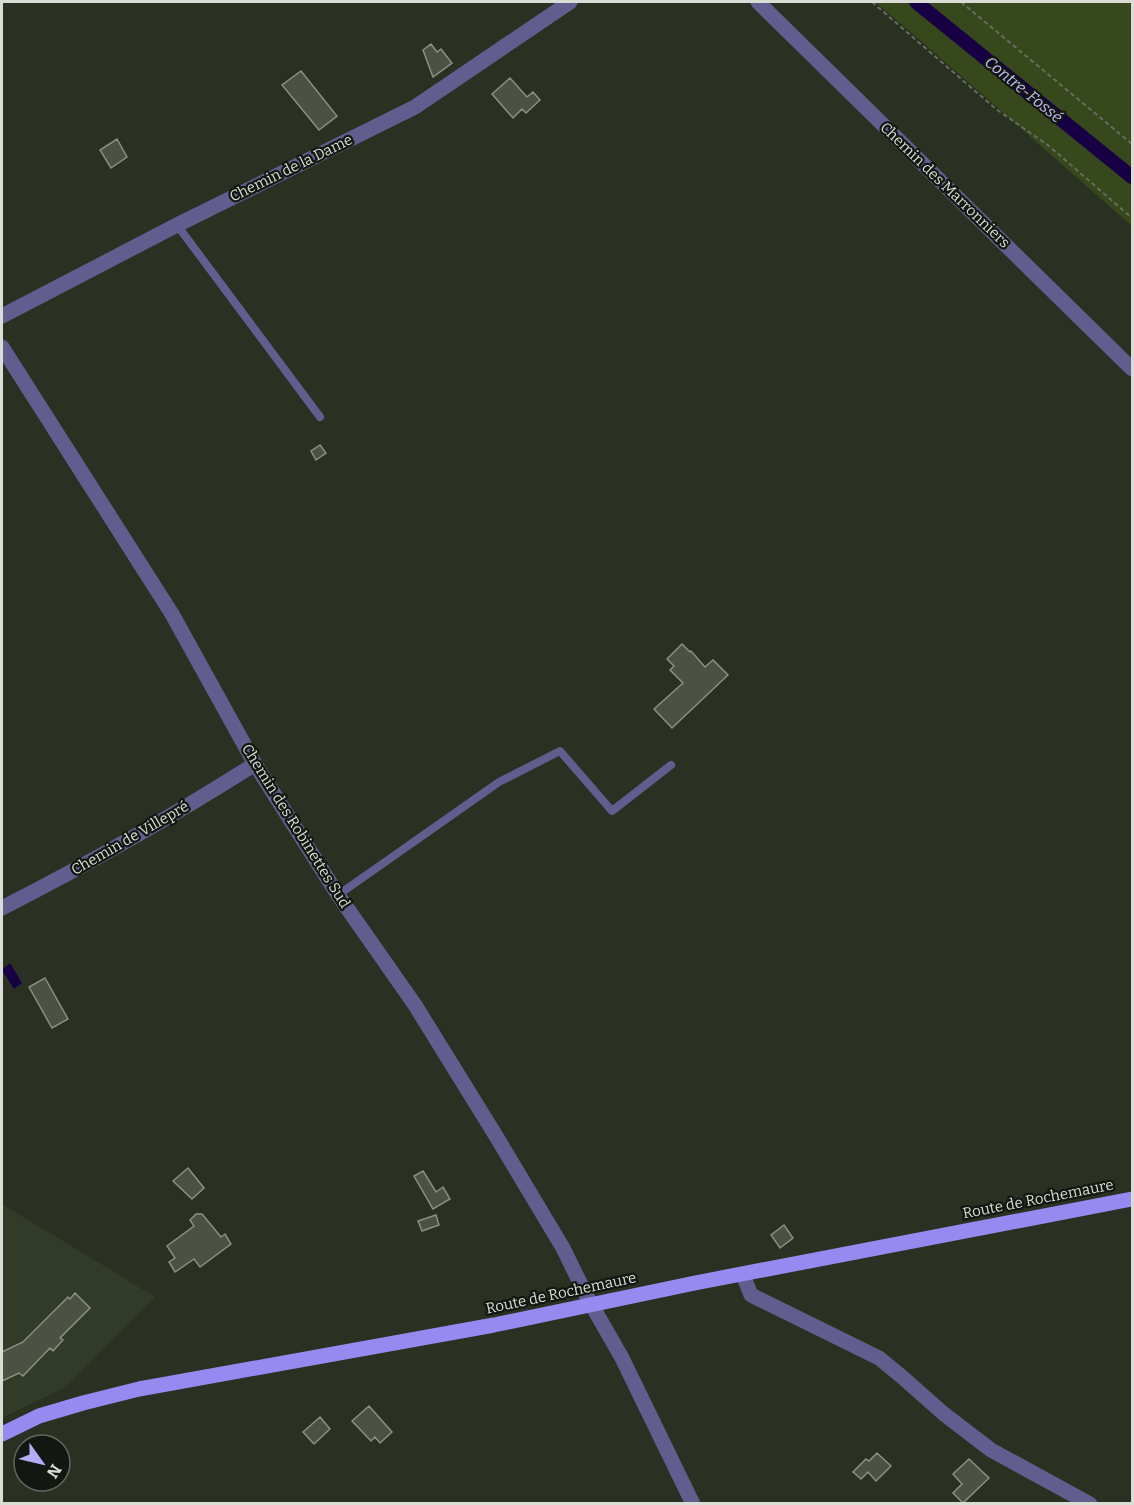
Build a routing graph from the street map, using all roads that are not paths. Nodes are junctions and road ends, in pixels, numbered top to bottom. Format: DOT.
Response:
graph roads {
  1 [pos="570,2"];
  2 [pos="758,2"];
  3 [pos="177,225"];
  4 [pos="2,316"];
  5 [pos="2,347"];
  6 [pos="1132,369"];
  7 [pos="320,417"];
  8 [pos="255,764"];
  9 [pos="671,765"];
  10 [pos="338,895"];
  11 [pos="2,908"];
  12 [pos="1132,1199"];
  13 [pos="743,1275"];
  14 [pos="591,1304"];
  15 [pos="2,1434"];
  16 [pos="693,1503"];
  17 [pos="1090,1503"];
  1 -- 3 [label="street, Chemin de la Dame"];
  2 -- 6 [label="street, Chemin des Marronniers"];
  3 -- 4 [label="street, Chemin de la Dame"];
  3 -- 7 [label="lane"];
  5 -- 8 [label="street, Chemin des Robinettes Sud"];
  8 -- 10 [label="street, Chemin des Robinettes Sud"];
  8 -- 11 [label="street, Chemin de Villepré"];
  9 -- 10 [label="lane"];
  10 -- 14 [label="street, Chemin des Robinettes Sud"];
  12 -- 13 [label="main road, Route de Rochemaure"];
  13 -- 14 [label="main road, Route de Rochemaure"];
  13 -- 17 [label="street"];
  14 -- 15 [label="main road, Route de Rochemaure"];
  14 -- 16 [label="street, Chemin des Robinettes Sud"];
}
